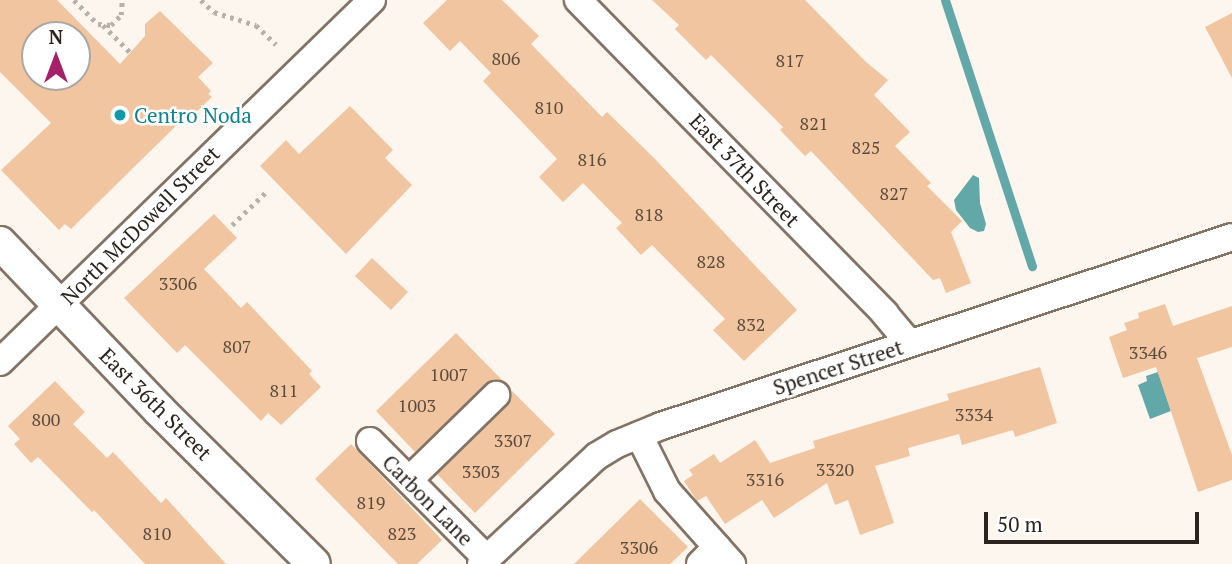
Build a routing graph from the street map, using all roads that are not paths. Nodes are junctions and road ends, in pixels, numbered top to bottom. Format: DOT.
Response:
graph roads {
  1 [pos="372,0"];
  2 [pos="578,0"];
  3 [pos="1232,237"];
  4 [pos="0,243"];
  5 [pos="60,304"];
  6 [pos="909,343"];
  7 [pos="0,362"];
  8 [pos="496,395"];
  9 [pos="639,435"];
  10 [pos="370,440"];
  11 [pos="409,480"];
  12 [pos="716,558"];
  13 [pos="484,561"];
  14 [pos="314,564"];
  1 -- 5 [label="street, North McDowell Street"];
  2 -- 6 [label="street, East 37th Street"];
  3 -- 6 [label="street, Spencer Street"];
  4 -- 5 [label="street, East 36th Street"];
  5 -- 7 [label="street, North McDowell Street"];
  5 -- 14 [label="street, East 36th Street"];
  6 -- 9 [label="street, Spencer Street"];
  8 -- 11 [label="street"];
  9 -- 12 [label="street"];
  9 -- 13 [label="street, Spencer Street"];
  10 -- 11 [label="street, Carbon Lane"];
  11 -- 13 [label="street, Carbon Lane"];
}
